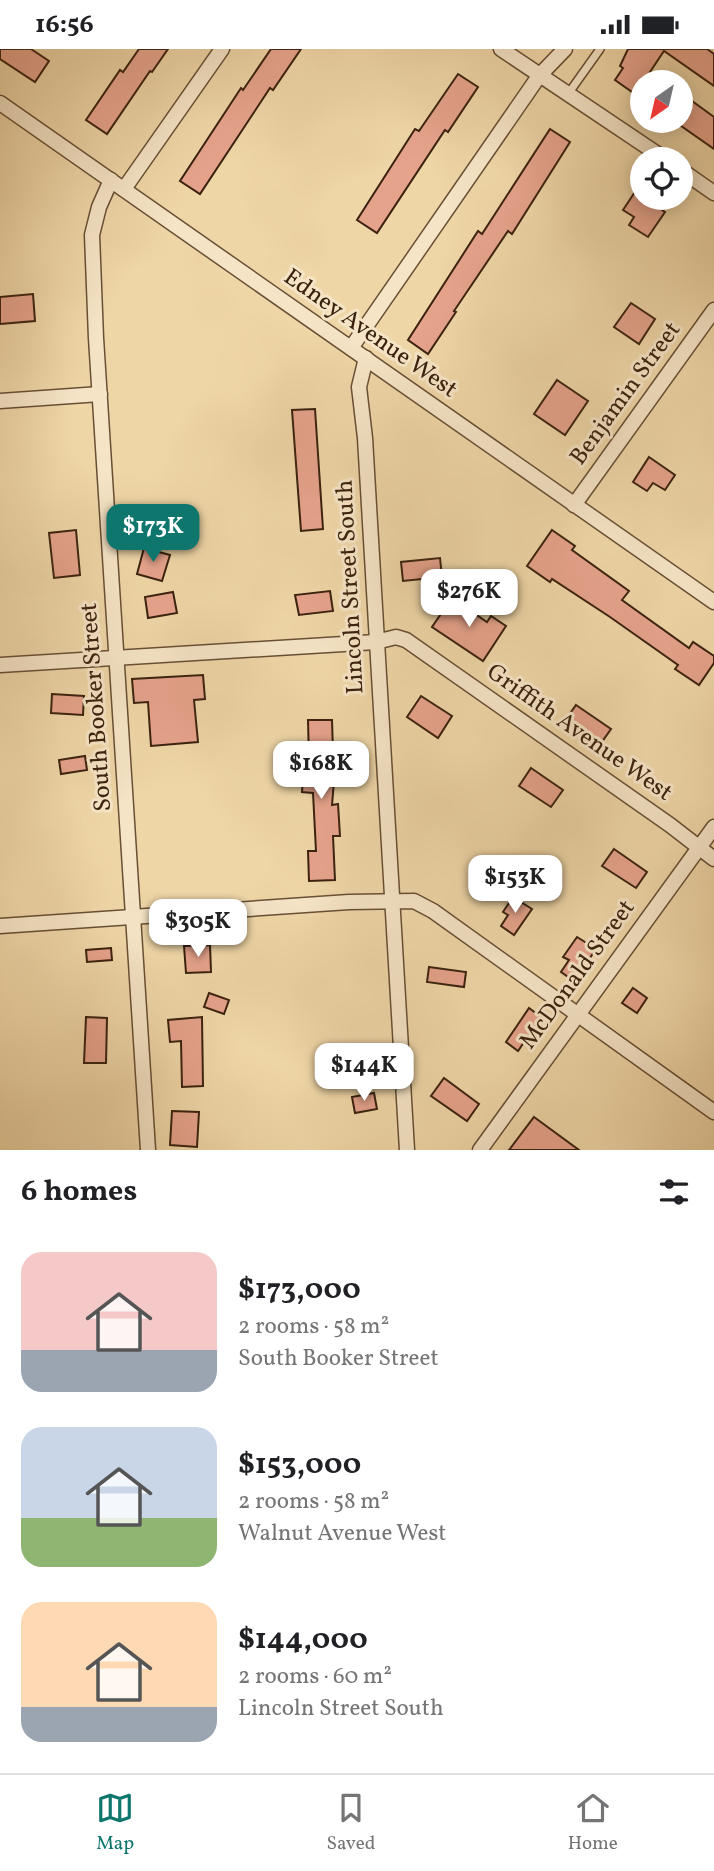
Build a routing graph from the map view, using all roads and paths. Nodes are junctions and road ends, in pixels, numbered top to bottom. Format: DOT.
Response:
graph roads {
  1 [pos="222,49"];
  2 [pos="501,49"];
  3 [pos="565,49"];
  4 [pos="600,49"];
  5 [pos="539,76"];
  6 [pos="568,95"];
  7 [pos="0,103"];
  8 [pos="647,147"];
  9 [pos="693,178"];
  10 [pos="111,180"];
  11 [pos="124,189"];
  12 [pos="714,193"];
  13 [pos="714,310"];
  14 [pos="351,348"];
  15 [pos="366,358"];
  16 [pos="100,394"];
  17 [pos="0,401"];
  18 [pos="574,505"];
  19 [pos="714,602"];
  20 [pos="376,642"];
  21 [pos="118,659"];
  22 [pos="0,665"];
  23 [pos="714,827"];
  24 [pos="699,848"];
  25 [pos="714,859"];
  26 [pos="394,901"];
  27 [pos="132,918"];
  28 [pos="0,926"];
  29 [pos="578,1016"];
  30 [pos="714,1112"];
  31 [pos="149,1150"];
  32 [pos="407,1150"];
  33 [pos="480,1150"];
  1 -- 11 [label="street"];
  2 -- 5 [label="street"];
  3 -- 5 [label="street"];
  4 -- 6 [label="lane"];
  5 -- 6 [label="street"];
  5 -- 14 [label="street"];
  6 -- 8 [label="street"];
  7 -- 10 [label="street, Edney Avenue West"];
  9 -- 12 [label="street"];
  10 -- 11 [label="street, Edney Avenue West"];
  10 -- 16 [label="street, South Booker Street"];
  11 -- 14 [label="street, Edney Avenue West"];
  13 -- 18 [label="street, Benjamin Street"];
  14 -- 15 [label="street, Edney Avenue West"];
  15 -- 18 [label="street, Edney Avenue West"];
  15 -- 20 [label="street, Lincoln Street South"];
  16 -- 17 [label="street"];
  16 -- 21 [label="street, South Booker Street"];
  18 -- 19 [label="street, Edney Avenue West"];
  20 -- 21 [label="street, Griffith Avenue West"];
  20 -- 24 [label="street, Griffith Avenue West"];
  20 -- 26 [label="street, Lincoln Street South"];
  21 -- 22 [label="street, Griffith Avenue West"];
  21 -- 27 [label="street, South Booker Street"];
  23 -- 24 [label="street, McDonald Street"];
  24 -- 25 [label="street, Griffith Avenue West"];
  24 -- 29 [label="street, McDonald Street"];
  26 -- 27 [label="street"];
  26 -- 29 [label="street"];
  26 -- 32 [label="street, Lincoln Street South"];
  27 -- 28 [label="street"];
  27 -- 31 [label="street, South Booker Street"];
  29 -- 30 [label="street"];
  29 -- 33 [label="street, McDonald Street"];
}
